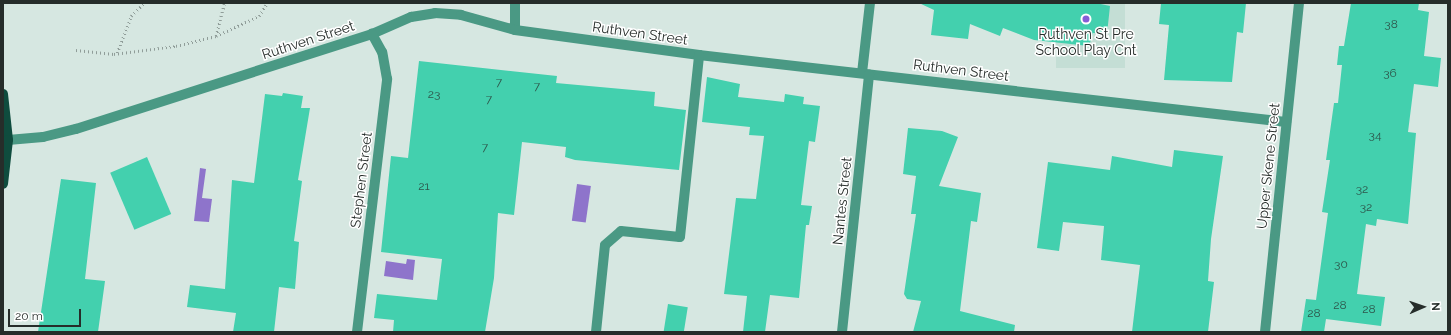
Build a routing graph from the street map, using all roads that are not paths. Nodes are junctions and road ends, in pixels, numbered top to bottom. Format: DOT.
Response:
graph roads {
  1 [pos="515,3"];
  2 [pos="870,3"];
  3 [pos="1299,3"];
  4 [pos="515,30"];
  5 [pos="372,34"];
  6 [pos="699,55"];
  7 [pos="866,73"];
  8 [pos="3,94"];
  9 [pos="1286,122"];
  10 [pos="8,140"];
  11 [pos="3,184"];
  12 [pos="357,332"];
  13 [pos="596,332"];
  14 [pos="842,332"];
  15 [pos="1265,332"];
  1 -- 4 [label="street"];
  2 -- 7 [label="street, Nantes Street"];
  3 -- 9 [label="street, Upper Skene Street"];
  4 -- 5 [label="street, Ruthven Street"];
  4 -- 6 [label="street, Ruthven Street"];
  5 -- 10 [label="street, Ruthven Street"];
  5 -- 12 [label="street, Stephen Street"];
  6 -- 7 [label="street, Ruthven Street"];
  6 -- 13 [label="street"];
  7 -- 9 [label="street, Ruthven Street"];
  7 -- 14 [label="street, Nantes Street"];
  8 -- 10 [label="main road"];
  9 -- 15 [label="street, Upper Skene Street"];
  10 -- 11 [label="main road"];
}
